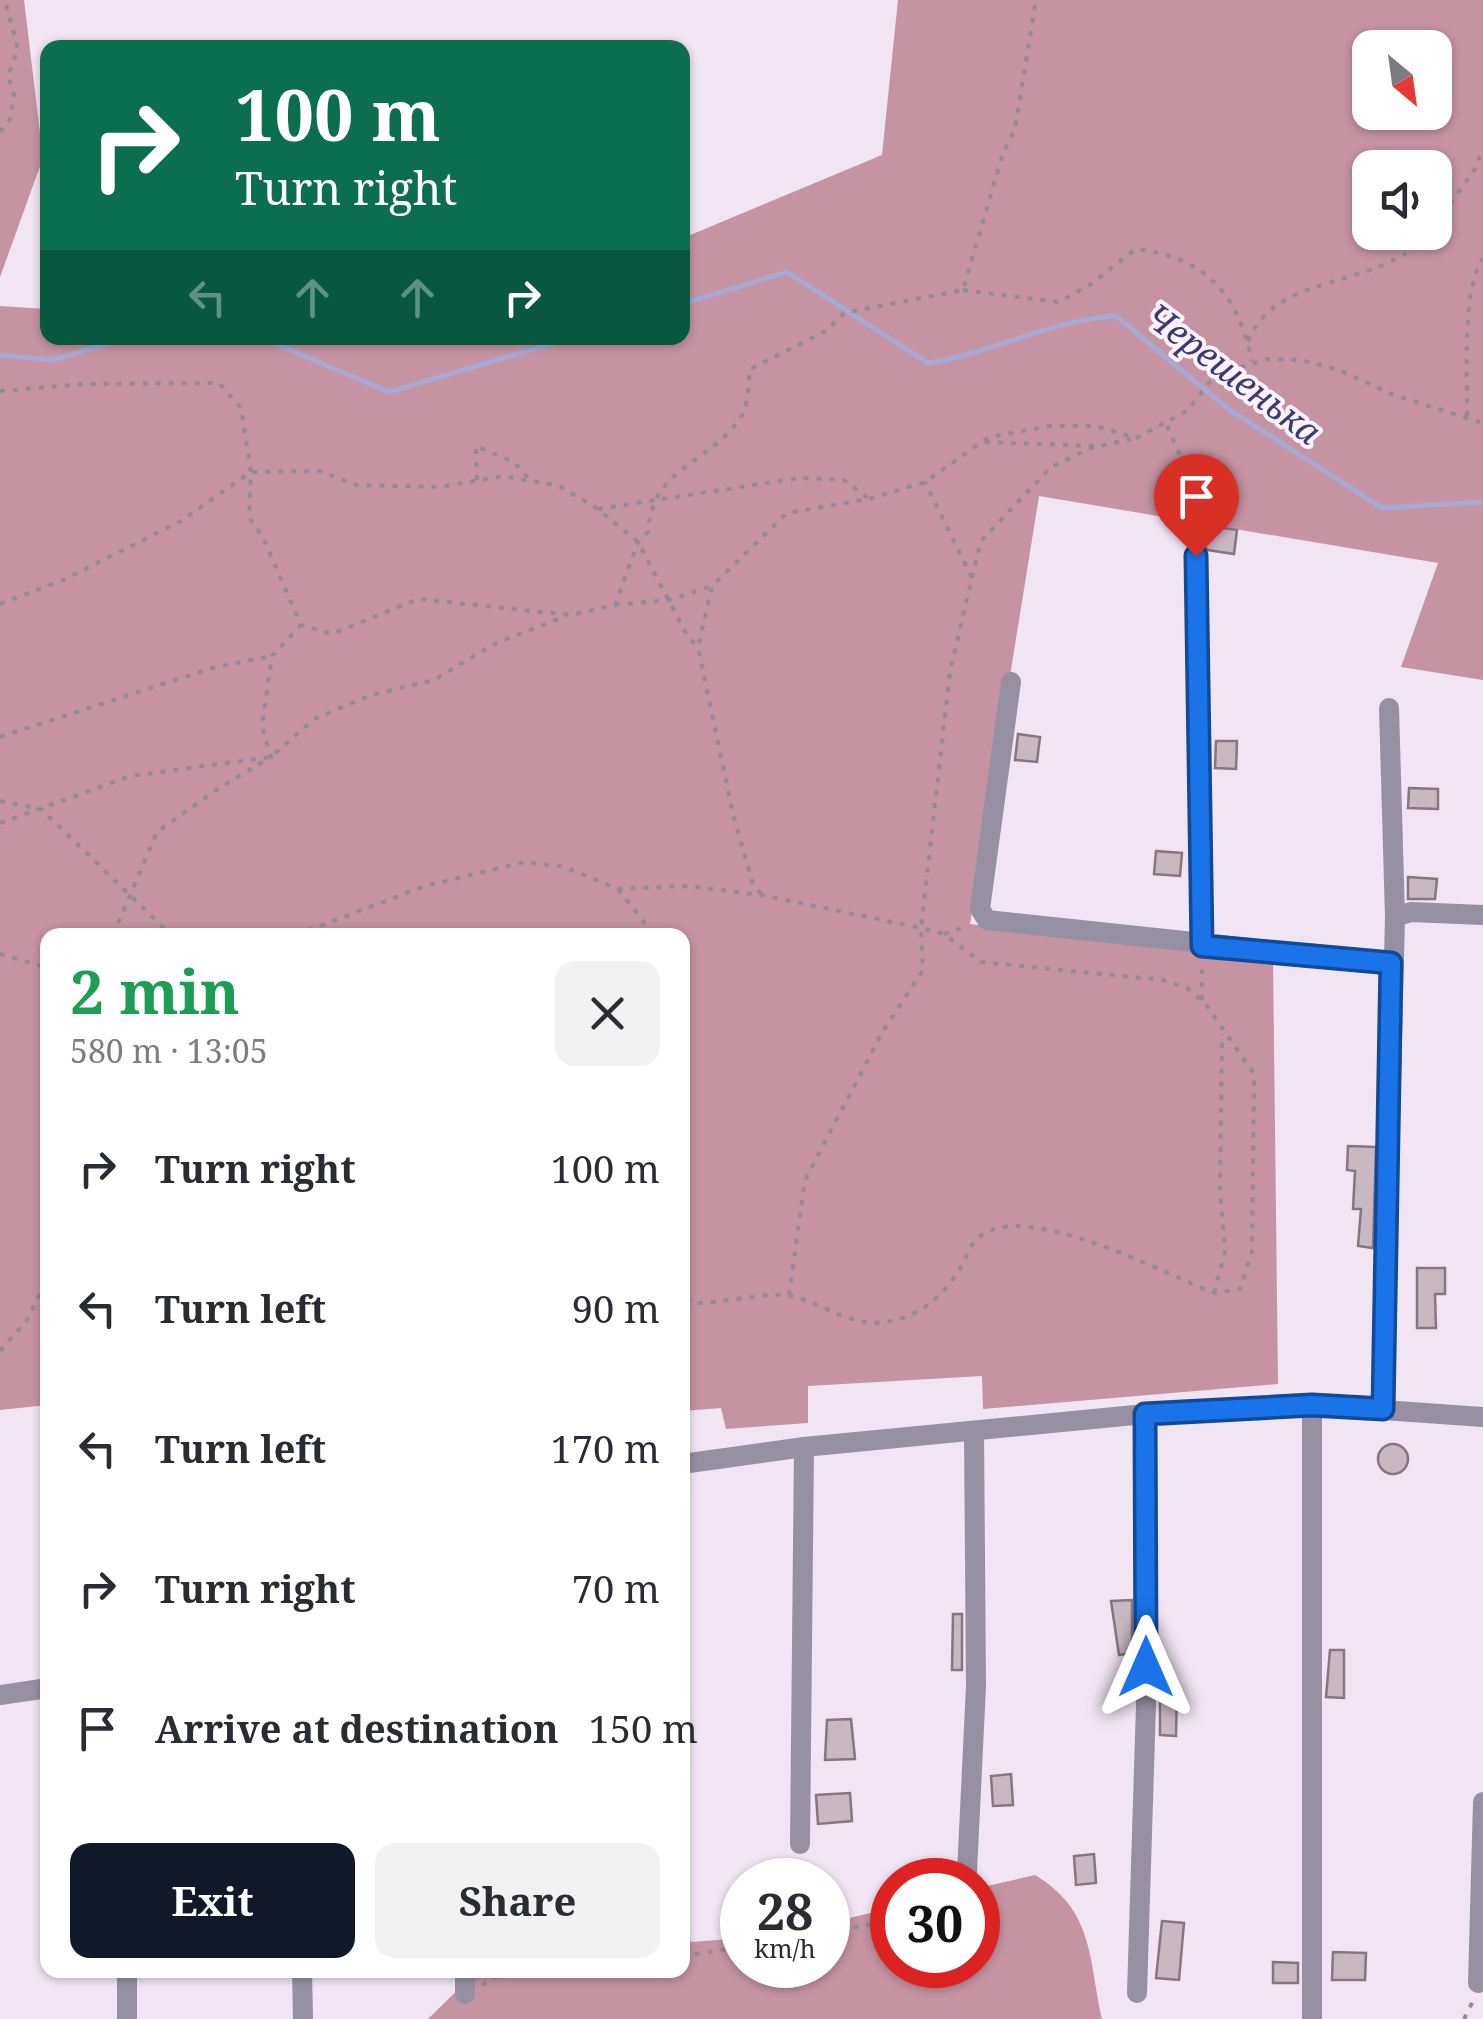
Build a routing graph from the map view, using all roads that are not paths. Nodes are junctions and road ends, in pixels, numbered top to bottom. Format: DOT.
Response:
graph roads {
  1 [pos="1196,556"];
  2 [pos="1012,682"];
  3 [pos="1389,708"];
  4 [pos="1483,915"];
  5 [pos="1395,917"];
  6 [pos="1202,946"];
  7 [pos="1391,963"];
  8 [pos="1312,1405"];
  9 [pos="1383,1409"];
  10 [pos="1145,1414"];
  11 [pos="1483,1417"];
  12 [pos="974,1431"];
  13 [pos="804,1447"];
  14 [pos="690,1463"];
  15 [pos="40,1689"];
  16 [pos="0,1695"];
  17 [pos="1483,1802"];
  18 [pos="800,1844"];
  19 [pos="968,1858"];
  20 [pos="127,1978"];
  21 [pos="302,1978"];
  22 [pos="465,1978"];
  23 [pos="1478,1983"];
  24 [pos="1137,1993"];
  25 [pos="465,1994"];
  26 [pos="127,2019"];
  27 [pos="302,2019"];
  28 [pos="1312,2019"];
  1 -- 6 [label="street"];
  2 -- 6 [label="street"];
  3 -- 5 [label="street"];
  4 -- 5 [label="street"];
  5 -- 7 [label="street"];
  6 -- 7 [label="street"];
  7 -- 9 [label="street"];
  8 -- 9 [label="street"];
  8 -- 10 [label="street"];
  8 -- 28 [label="street"];
  9 -- 11 [label="street"];
  10 -- 12 [label="street"];
  10 -- 24 [label="street"];
  12 -- 13 [label="street"];
  12 -- 19 [label="street"];
  13 -- 14 [label="street"];
  13 -- 18 [label="street"];
  15 -- 16 [label="street"];
  17 -- 23 [label="street"];
  20 -- 26 [label="street"];
  21 -- 27 [label="street"];
  22 -- 25 [label="street"];
}
